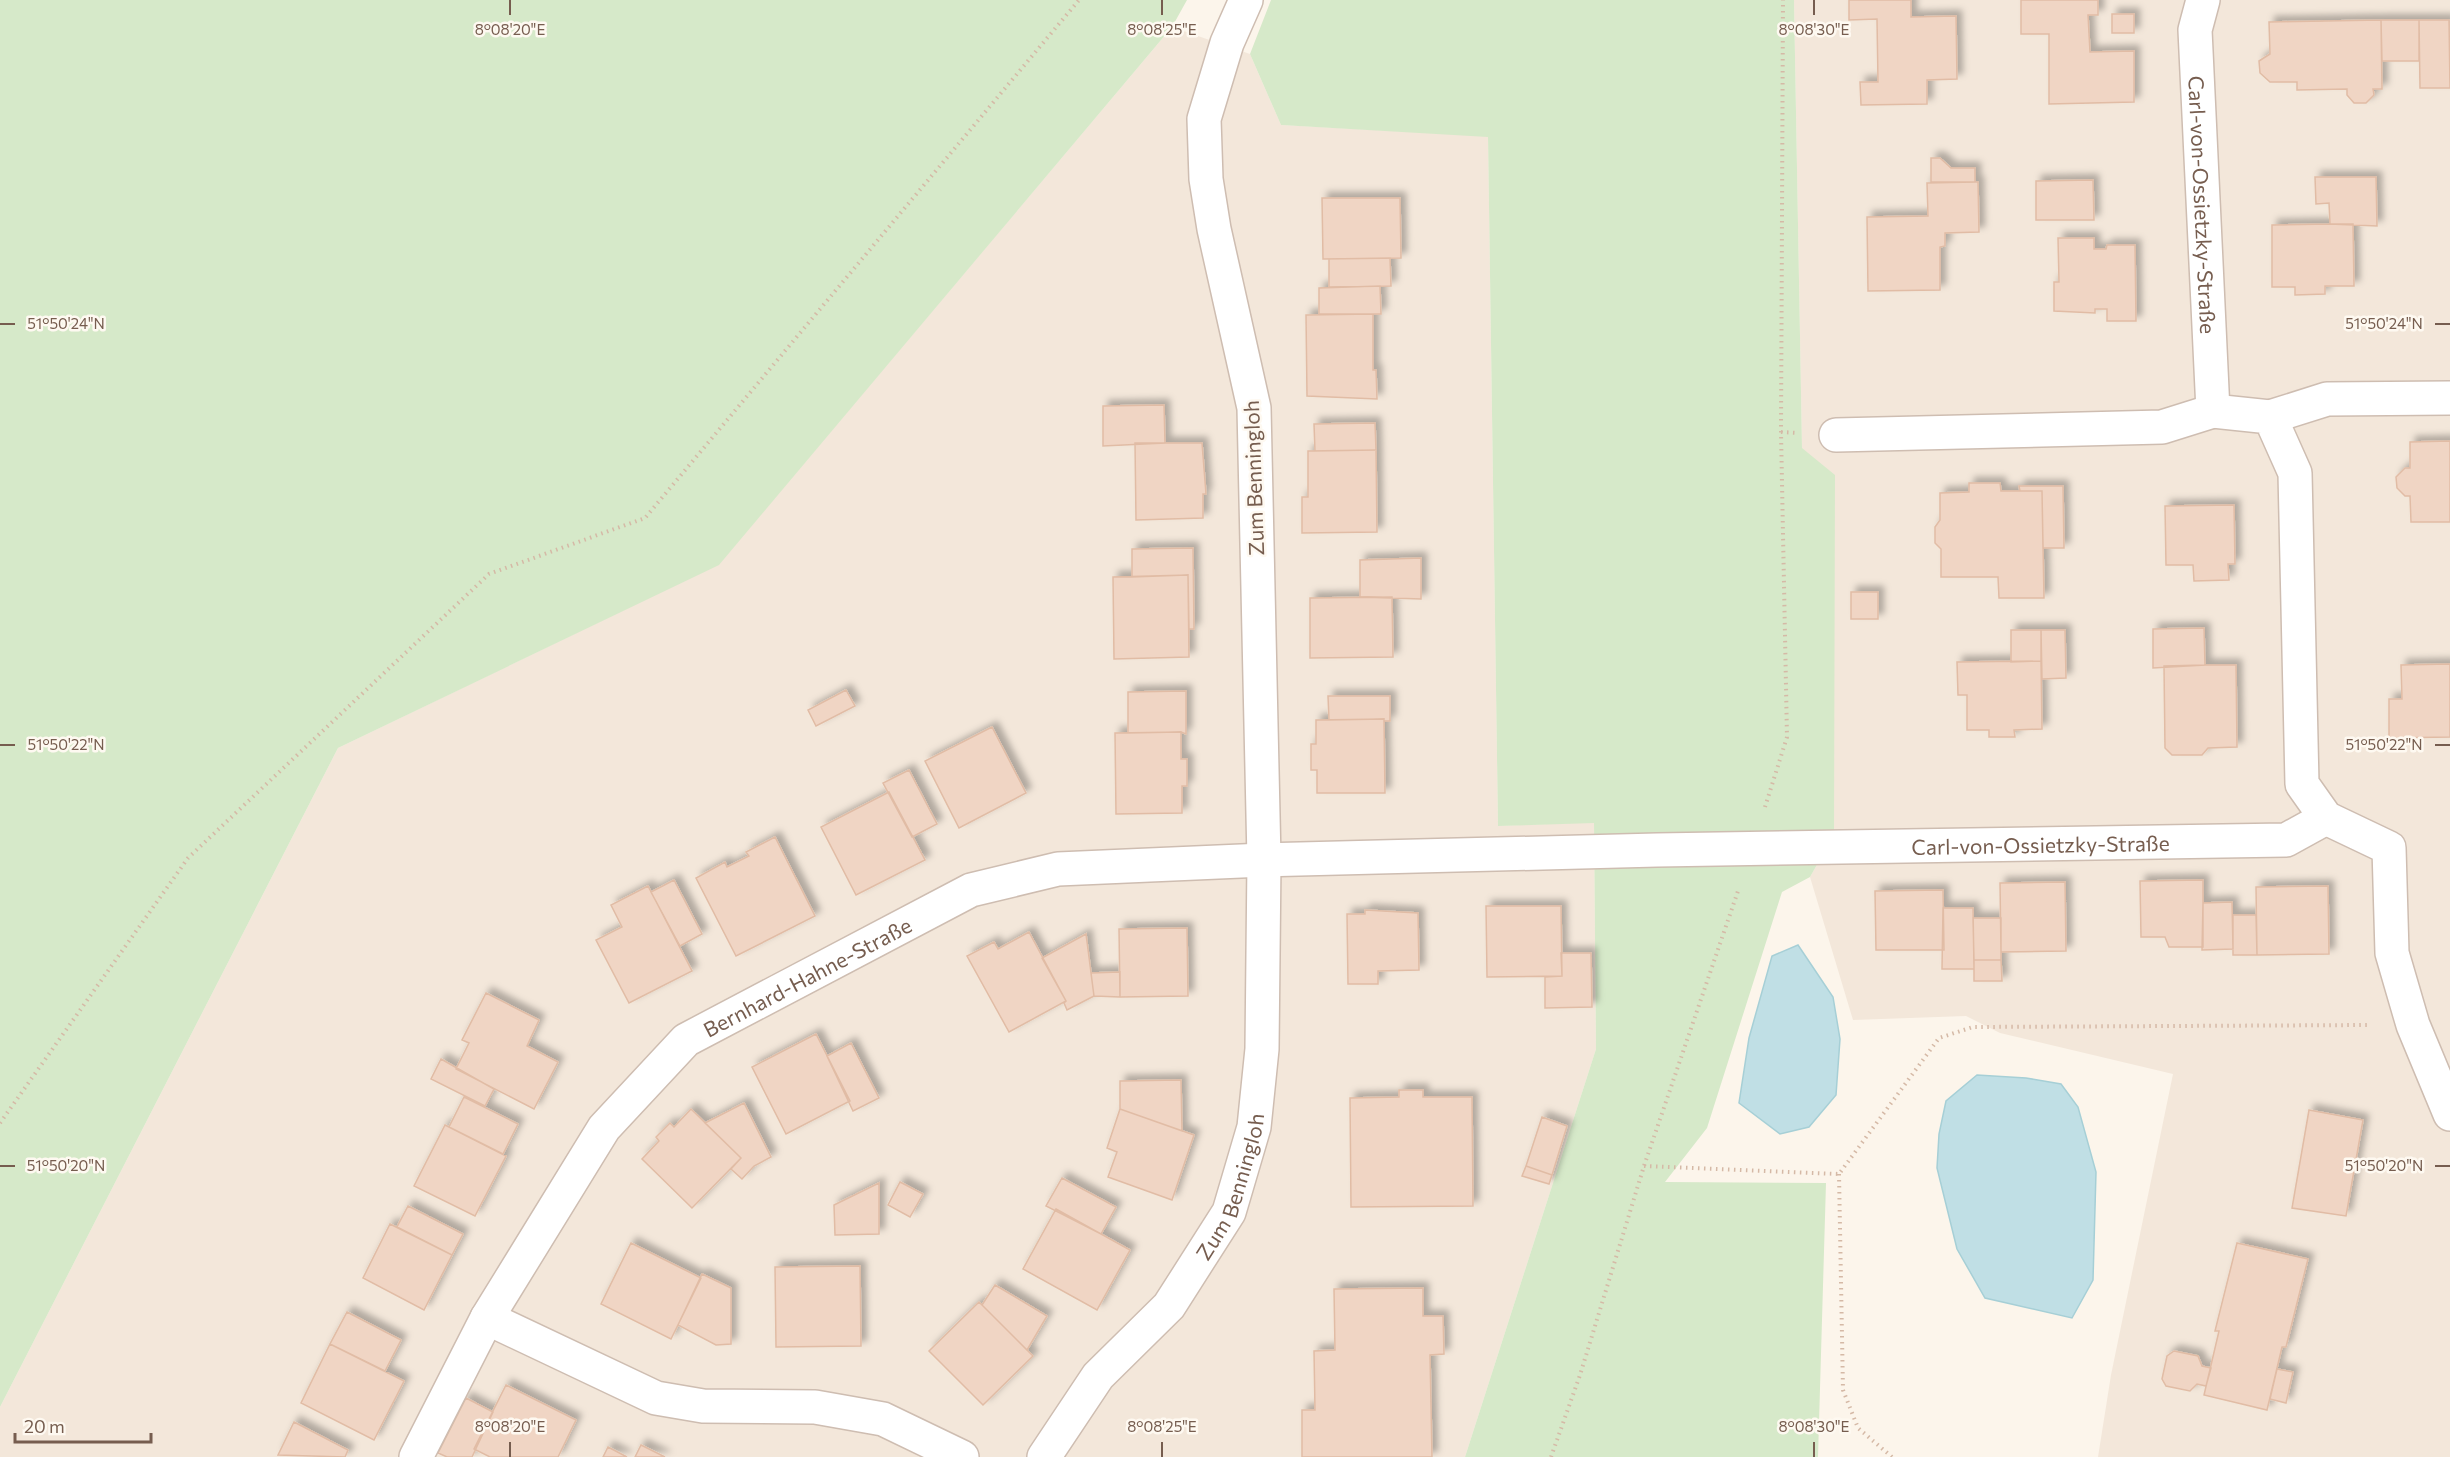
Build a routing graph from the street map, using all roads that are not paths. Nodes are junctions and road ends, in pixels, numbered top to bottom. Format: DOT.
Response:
graph roads {
  1 [pos="1246,0"];
  2 [pos="2203,0"];
  3 [pos="2450,398"];
  4 [pos="2213,411"];
  5 [pos="2270,417"];
  6 [pos="1836,435"];
  7 [pos="2325,818"];
  8 [pos="1264,860"];
  9 [pos="2450,1114"];
  10 [pos="487,1318"];
  11 [pos="416,1457"];
  12 [pos="962,1457"];
  13 [pos="1044,1457"];
  1 -- 8 [label="street, Zum Benningloh"];
  2 -- 4 [label="street, Carl-von-Ossietzky-Straße"];
  3 -- 5 [label="street"];
  4 -- 5 [label="street"];
  4 -- 6 [label="street"];
  5 -- 7 [label="street"];
  7 -- 8 [label="street, Carl-von-Ossietzky-Straße"];
  7 -- 9 [label="street"];
  8 -- 10 [label="street, Bernhard-Hahne-Straße"];
  8 -- 13 [label="street, Zum Benningloh"];
  10 -- 11 [label="street, Bernhard-Hahne-Straße"];
  10 -- 12 [label="street"];
}
